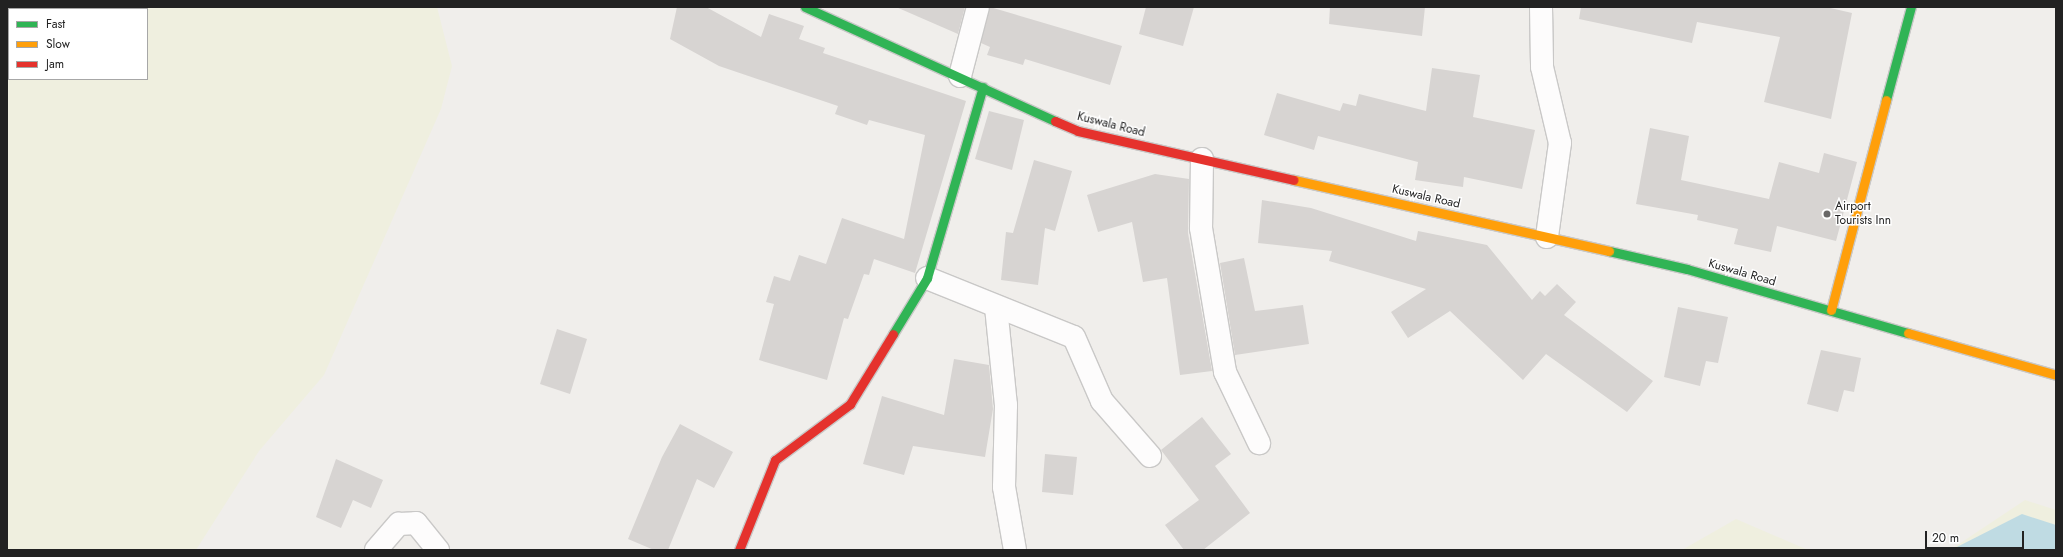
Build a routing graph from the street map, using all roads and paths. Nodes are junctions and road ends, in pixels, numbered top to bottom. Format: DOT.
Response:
graph roads {
  1 [pos="805,7"];
  2 [pos="978,7"];
  3 [pos="1541,7"];
  4 [pos="1911,7"];
  5 [pos="960,76"];
  6 [pos="983,87"];
  7 [pos="1202,159"];
  8 [pos="1547,237"];
  9 [pos="927,278"];
  10 [pos="996,308"];
  11 [pos="1831,310"];
  12 [pos="2056,375"];
  13 [pos="1259,443"];
  14 [pos="1150,456"];
  15 [pos="376,550"];
  16 [pos="438,550"];
  17 [pos="739,550"];
  18 [pos="1014,550"];
  1 -- 5 [label="street, Kuswala Road"];
  2 -- 5 [label="street"];
  3 -- 8 [label="street"];
  4 -- 11 [label="street"];
  5 -- 6 [label="street, Kuswala Road"];
  6 -- 7 [label="street, Kuswala Road"];
  6 -- 9 [label="street"];
  7 -- 8 [label="street, Kuswala Road"];
  7 -- 13 [label="street"];
  8 -- 11 [label="street, Kuswala Road"];
  9 -- 10 [label="street"];
  9 -- 17 [label="street"];
  10 -- 14 [label="street"];
  10 -- 18 [label="street"];
  11 -- 12 [label="street, Kuswala Road"];
  15 -- 16 [label="street"];
}
